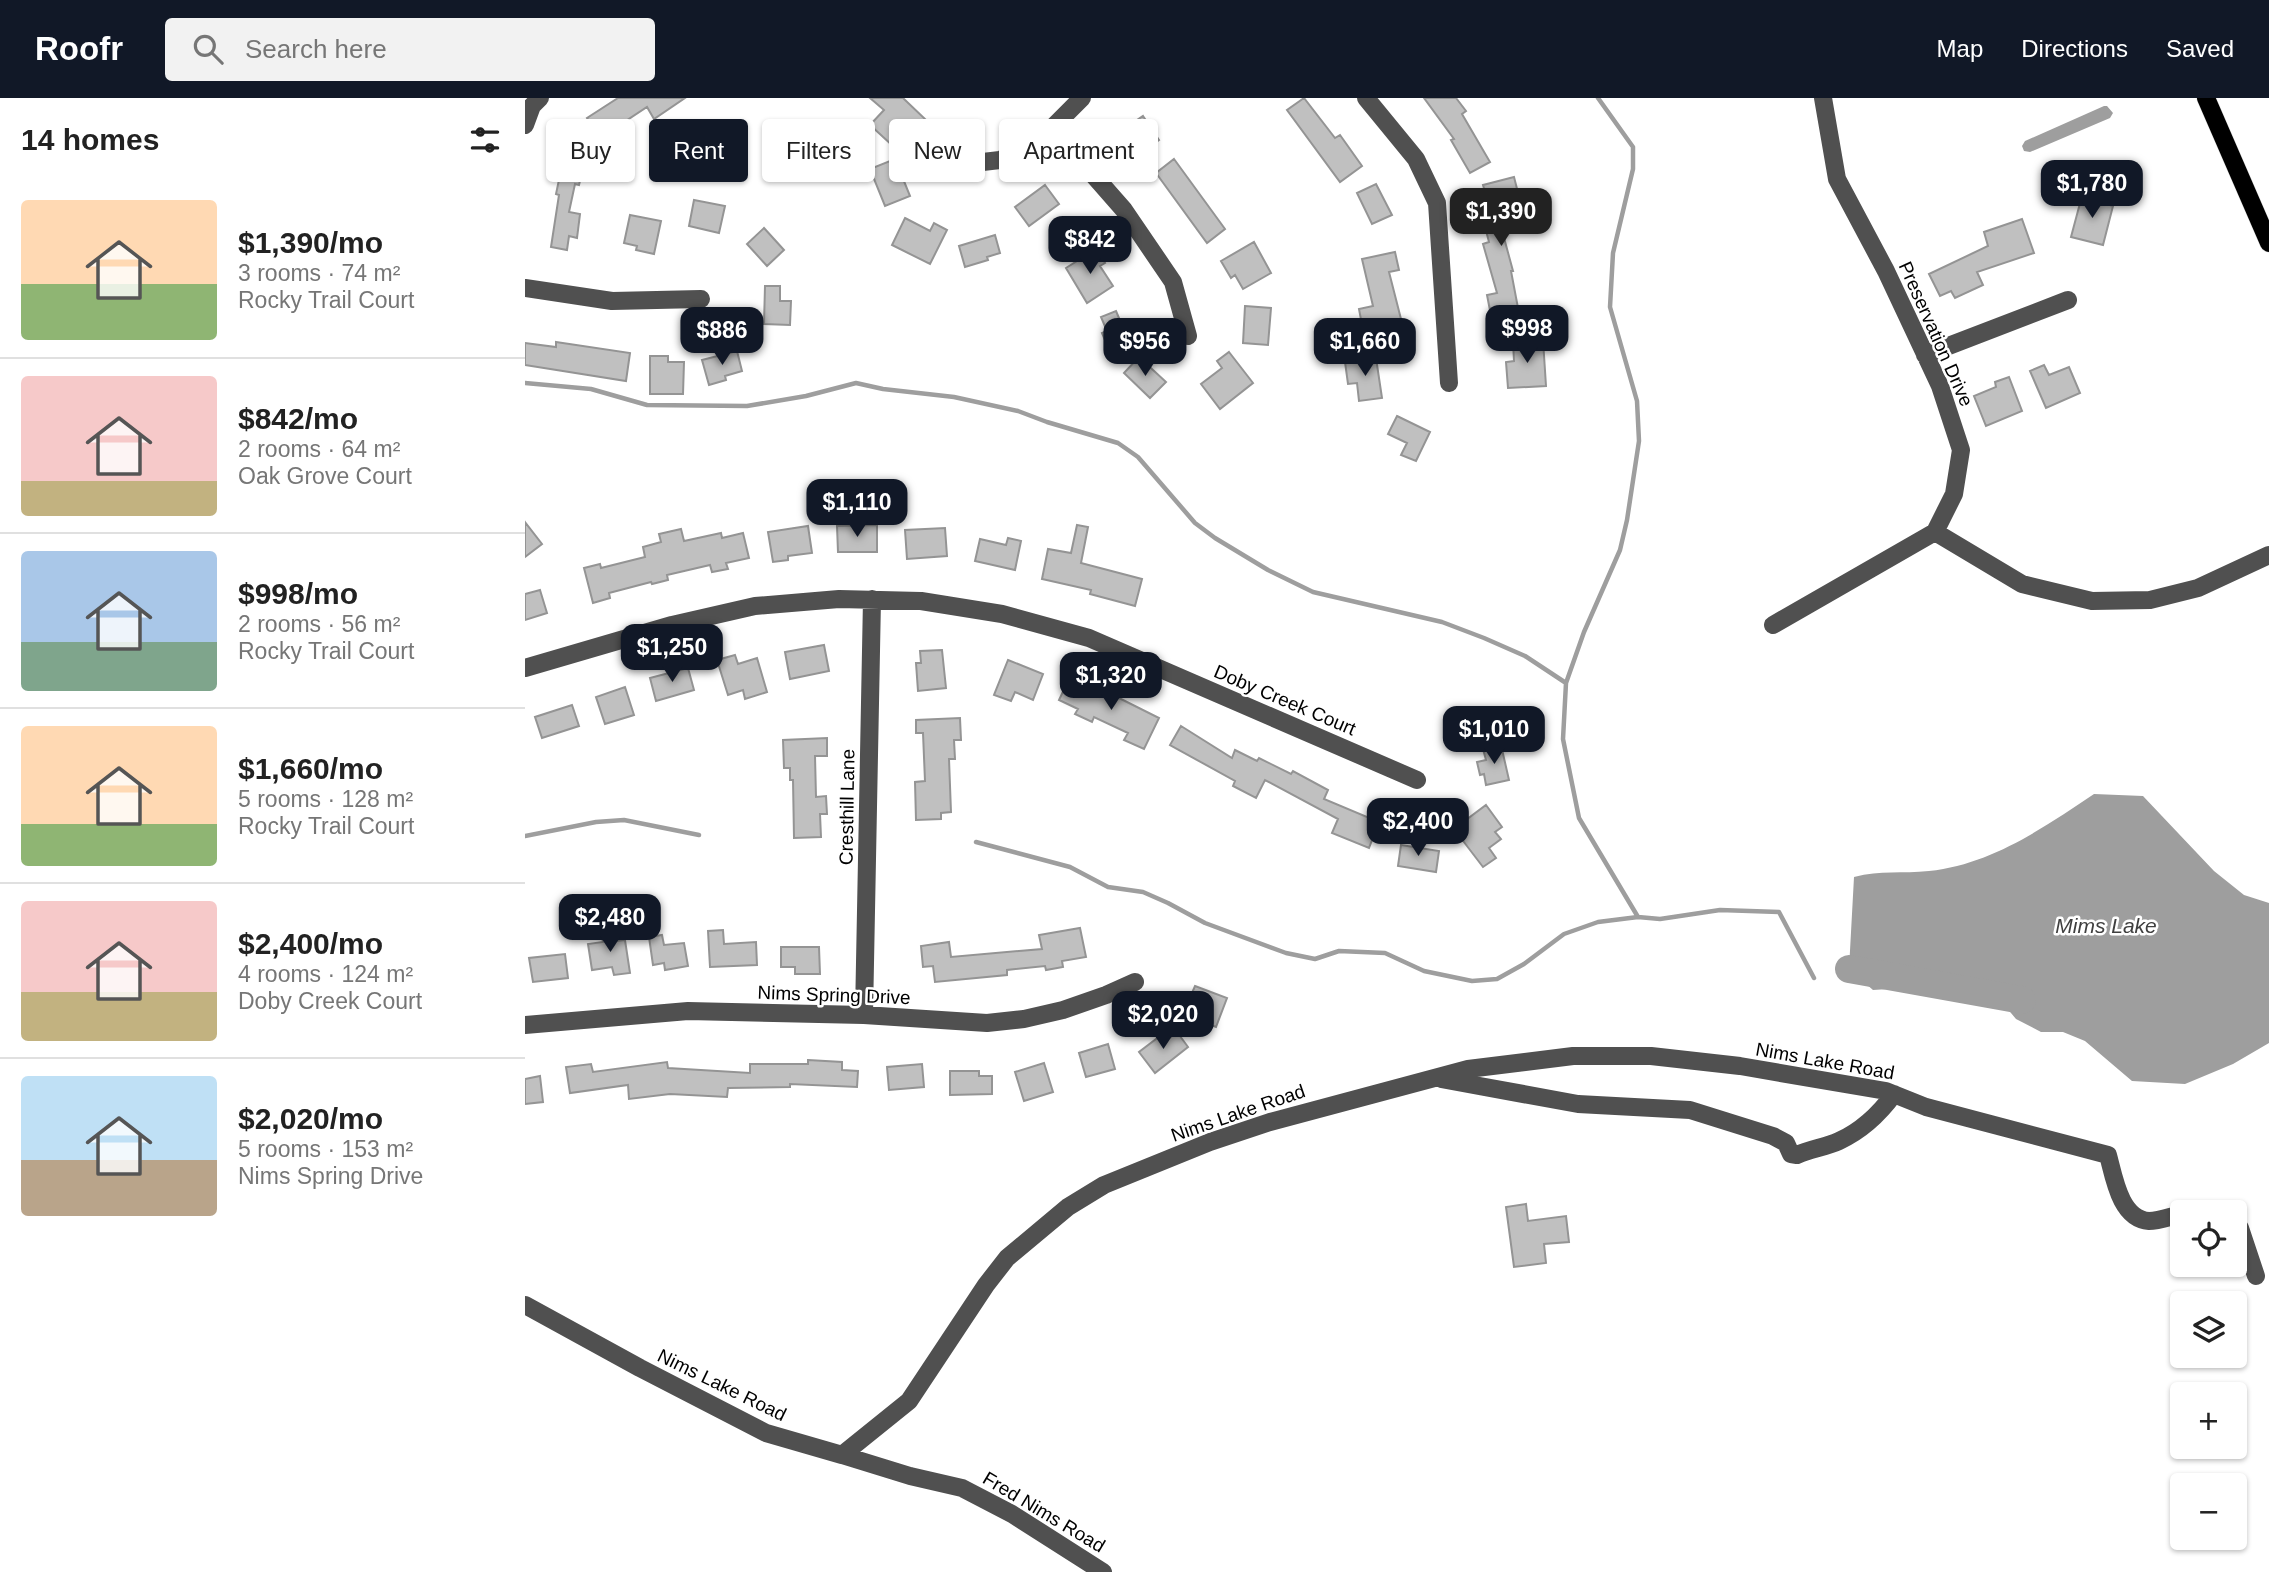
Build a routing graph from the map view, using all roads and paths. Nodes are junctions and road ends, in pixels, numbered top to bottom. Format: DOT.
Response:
graph roads {
  1 [pos="540,98"];
  2 [pos="1082,98"];
  3 [pos="1366,98"];
  4 [pos="1823,98"];
  5 [pos="2206,98"];
  6 [pos="1062,119"];
  7 [pos="525,125"];
  8 [pos="1099,182"];
  9 [pos="2269,243"];
  10 [pos="525,288"];
  11 [pos="701,299"];
  12 [pos="2068,300"];
  13 [pos="1188,336"];
  14 [pos="1925,355"];
  15 [pos="1449,383"];
  16 [pos="1935,532"];
  17 [pos="2269,555"];
  18 [pos="872,600"];
  19 [pos="1773,625"];
  20 [pos="525,668"];
  21 [pos="1416,780"];
  22 [pos="1135,982"];
  23 [pos="864,1015"];
  24 [pos="525,1025"];
  25 [pos="1435,1078"];
  26 [pos="1894,1094"];
  27 [pos="2170,1217"];
  28 [pos="2247,1249"];
  29 [pos="2256,1276"];
  30 [pos="525,1305"];
  31 [pos="842,1455"];
  32 [pos="1103,1572"];
  1 -- 7 [label="street"];
  2 -- 6 [label="street"];
  3 -- 15 [label="street"];
  4 -- 14 [label="street, Preservation Drive"];
  5 -- 9 [label="main road"];
  8 -- 13 [label="street"];
  10 -- 11 [label="street"];
  12 -- 14 [label="street"];
  14 -- 16 [label="street, Preservation Drive"];
  16 -- 17 [label="street"];
  16 -- 19 [label="street"];
  18 -- 20 [label="street, Doby Creek Court"];
  18 -- 21 [label="street, Doby Creek Court"];
  18 -- 23 [label="street, Cresthill Lane"];
  22 -- 23 [label="street, Nims Spring Drive"];
  23 -- 24 [label="street, Nims Spring Drive"];
  25 -- 26 [label="street, Nims Lake Road"];
  25 -- 26 [label="street"];
  25 -- 31 [label="street, Nims Lake Road"];
  26 -- 27 [label="street, Nims Lake Road"];
  28 -- 29 [label="street"];
  30 -- 31 [label="street, Nims Lake Road"];
  31 -- 32 [label="street, Fred Nims Road"];
}
